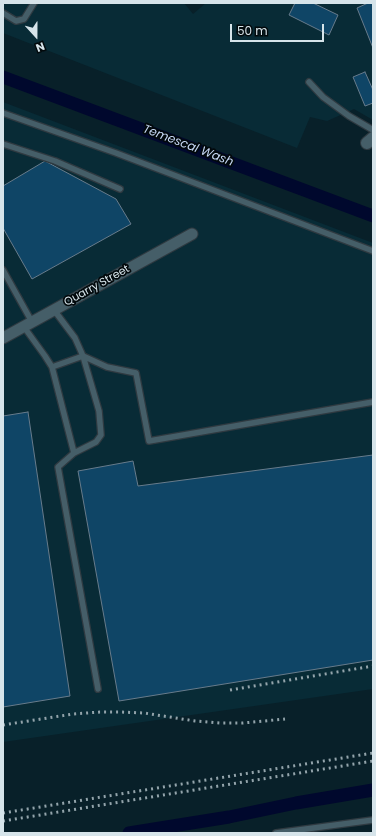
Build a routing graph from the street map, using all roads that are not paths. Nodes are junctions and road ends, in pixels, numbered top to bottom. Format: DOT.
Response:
graph roads {
  1 [pos="34,3"];
  2 [pos="3,13"];
  3 [pos="309,82"];
  4 [pos="3,113"];
  5 [pos="373,130"];
  6 [pos="3,144"];
  7 [pos="120,189"];
  8 [pos="192,234"];
  9 [pos="373,251"];
  10 [pos="3,270"];
  11 [pos="54,310"];
  12 [pos="28,324"];
  13 [pos="3,338"];
  14 [pos="83,356"];
  15 [pos="52,367"];
  16 [pos="373,402"];
  17 [pos="74,453"];
  18 [pos="98,689"];
  19 [pos="373,820"];
  20 [pos="276,833"];
  1 -- 2 [label="lane"];
  3 -- 5 [label="lane"];
  4 -- 9 [label="lane"];
  6 -- 7 [label="lane"];
  8 -- 11 [label="street, Quarry Street"];
  10 -- 12 [label="lane"];
  11 -- 12 [label="street, Quarry Street"];
  11 -- 14 [label="lane"];
  12 -- 13 [label="street, Quarry Street"];
  12 -- 15 [label="lane"];
  14 -- 15 [label="lane"];
  14 -- 16 [label="lane"];
  14 -- 17 [label="lane"];
  15 -- 17 [label="lane"];
  17 -- 18 [label="lane"];
  19 -- 20 [label="lane"];
}
